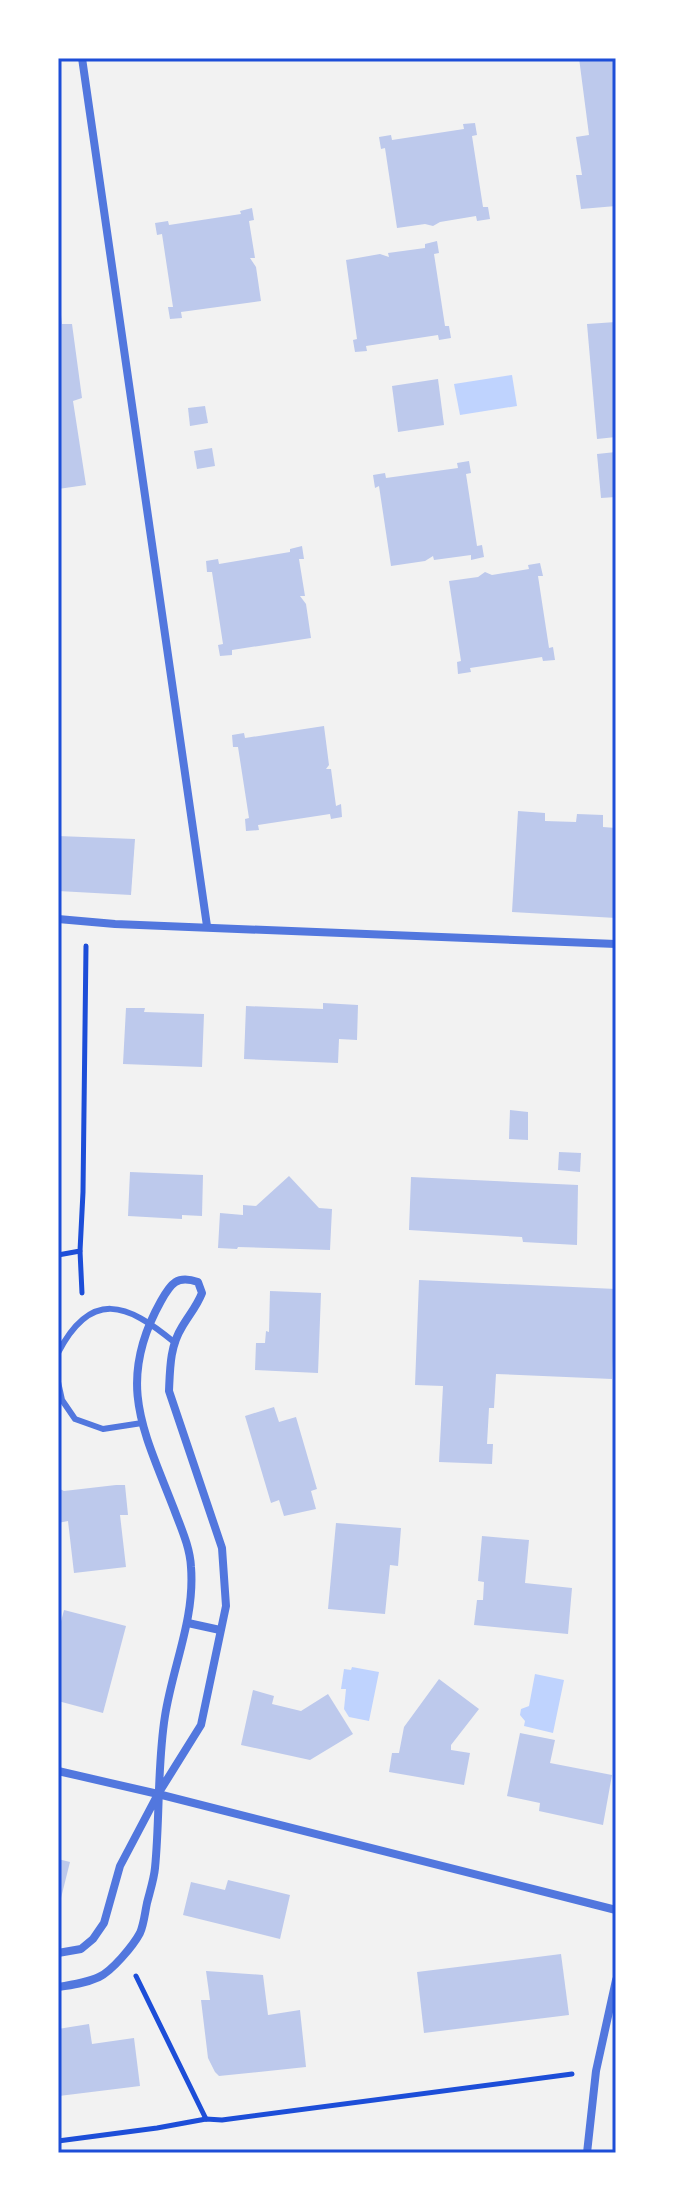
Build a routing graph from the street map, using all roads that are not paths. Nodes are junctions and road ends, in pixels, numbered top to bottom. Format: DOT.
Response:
graph roads {
  1 [pos="82,58"];
  2 [pos="58,919"];
  3 [pos="207,926"];
  4 [pos="616,944"];
  5 [pos="150,1322"];
  6 [pos="174,1342"];
  7 [pos="58,1353"];
  8 [pos="58,1382"];
  9 [pos="142,1423"];
  10 [pos="188,1623"];
  11 [pos="220,1630"];
  12 [pos="58,1771"];
  13 [pos="158,1794"];
  14 [pos="616,1910"];
  15 [pos="58,1953"];
  16 [pos="616,1980"];
  17 [pos="58,1987"];
  18 [pos="587,2153"];
  1 -- 3 [label="street"];
  2 -- 3 [label="street"];
  3 -- 4 [label="street"];
  5 -- 6 [label="lane"];
  5 -- 6 [label="street"];
  5 -- 7 [label="lane"];
  5 -- 9 [label="street"];
  6 -- 11 [label="street"];
  8 -- 9 [label="lane"];
  9 -- 10 [label="street"];
  10 -- 11 [label="street"];
  10 -- 13 [label="street"];
  11 -- 13 [label="street"];
  12 -- 13 [label="street"];
  13 -- 14 [label="street"];
  13 -- 15 [label="street"];
  13 -- 17 [label="street"];
  16 -- 18 [label="street"];
}
